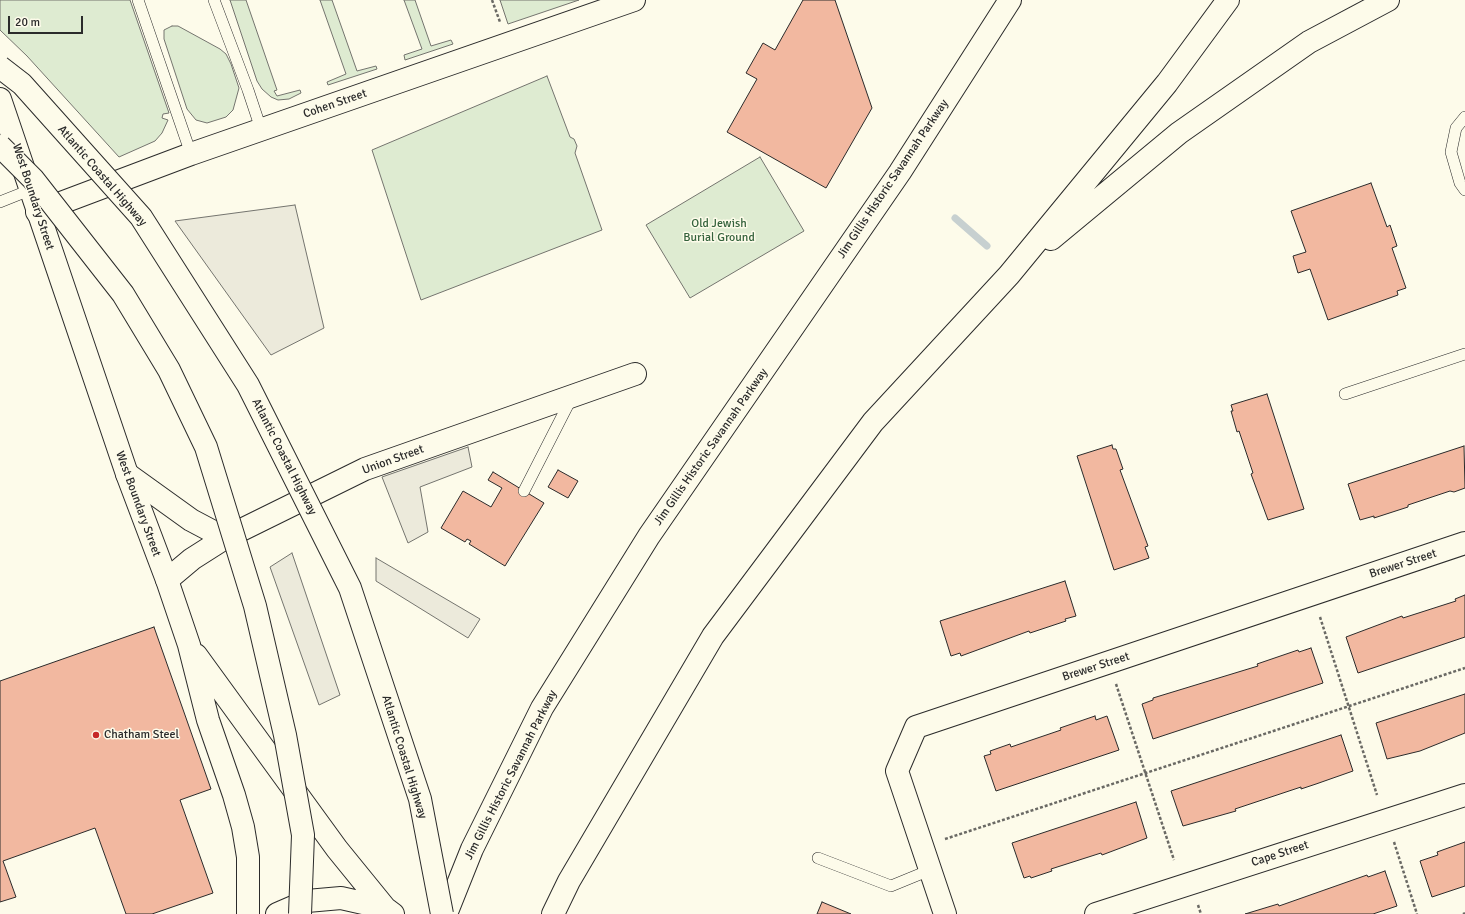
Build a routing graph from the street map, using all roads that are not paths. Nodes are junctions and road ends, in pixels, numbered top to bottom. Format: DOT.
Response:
graph roads {
  1 [pos="138,0"];
  2 [pos="214,0"];
  3 [pos="634,0"];
  4 [pos="1010,0"];
  5 [pos="1228,0"];
  6 [pos="1388,0"];
  7 [pos="0,67"];
  8 [pos="0,99"];
  9 [pos="1465,117"];
  10 [pos="261,130"];
  11 [pos="4,141"];
  12 [pos="191,154"];
  13 [pos="30,190"];
  14 [pos="1465,190"];
  15 [pos="0,202"];
  16 [pos="37,212"];
  17 [pos="1009,275"];
  18 [pos="1465,354"];
  19 [pos="635,374"];
  20 [pos="1345,394"];
  21 [pos="572,396"];
  22 [pos="127,474"];
  23 [pos="524,491"];
  24 [pos="225,538"];
  25 [pos="1465,543"];
  26 [pos="167,580"];
  27 [pos="189,645"];
  28 [pos="1465,795"];
  29 [pos="818,858"];
  30 [pos="930,870"];
  31 [pos="389,911"];
  32 [pos="248,914"];
  33 [pos="277,914"];
  34 [pos="300,914"];
  35 [pos="442,914"];
  36 [pos="446,914"];
  37 [pos="553,914"];
  38 [pos="945,914"];
  39 [pos="1096,914"];
  1 -- 12 [label="lane"];
  2 -- 10 [label="lane"];
  3 -- 10 [label="main road, Cohen Street"];
  4 -- 36 [label="main road, Jim Gillis Historic Savannah Parkway"];
  5 -- 17 [label="main road"];
  6 -- 17 [label="main road"];
  7 -- 35 [label="main road, Atlantic Coastal Highway, bridge"];
  8 -- 11 [label="main road, West Boundary Street"];
  9 -- 14 [label="lane"];
  10 -- 12 [label="main road, Cohen Street"];
  11 -- 13 [label="main road, West Boundary Street"];
  11 -- 34 [label="main road, bridge"];
  12 -- 16 [label="main road, Cohen Street"];
  13 -- 15 [label="lane"];
  13 -- 16 [label="main road, West Boundary Street"];
  16 -- 22 [label="main road, West Boundary Street"];
  17 -- 37 [label="main road"];
  18 -- 20 [label="lane"];
  19 -- 21 [label="main road, Union Street"];
  21 -- 23 [label="lane"];
  21 -- 24 [label="main road, Union Street"];
  22 -- 24 [label="main road"];
  22 -- 26 [label="main road, West Boundary Street"];
  24 -- 26 [label="main road, Union Street"];
  25 -- 30 [label="main road, Brewer Street"];
  26 -- 27 [label="main road, West Boundary Street"];
  27 -- 31 [label="main road"];
  27 -- 32 [label="main road, West Boundary Street"];
  28 -- 39 [label="main road, Cape Street"];
  29 -- 30 [label="lane"];
  30 -- 38 [label="main road, Brewer Street"];
  31 -- 33 [label="main road"];
}
